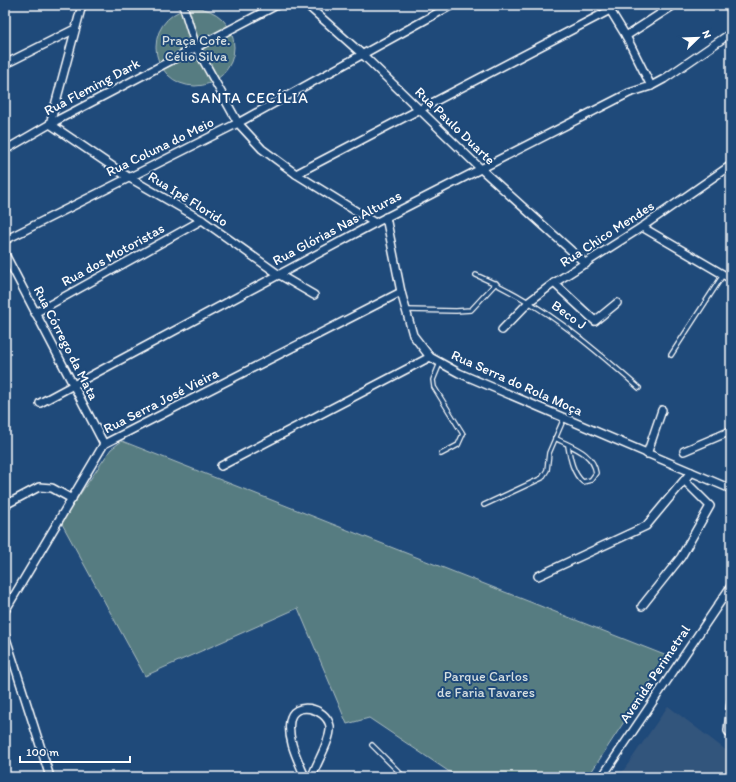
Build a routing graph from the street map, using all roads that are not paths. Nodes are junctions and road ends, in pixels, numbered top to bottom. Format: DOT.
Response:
graph roads {
  1 [pos="82,5"];
  2 [pos="183,5"];
  3 [pos="277,5"];
  4 [pos="307,5"];
  5 [pos="452,5"];
  6 [pos="674,5"];
  7 [pos="608,8"];
  8 [pos="75,29"];
  9 [pos="731,33"];
  10 [pos="626,36"];
  11 [pos="196,47"];
  12 [pos="362,54"];
  13 [pos="5,64"];
  14 [pos="651,86"];
  15 [pos="419,111"];
  16 [pos="238,123"];
  17 [pos="50,124"];
  18 [pos="5,150"];
  19 [pos="731,165"];
  20 [pos="481,169"];
  21 [pos="296,174"];
  22 [pos="128,177"];
  23 [pos="386,217"];
  24 [pos="202,220"];
  25 [pos="375,223"];
  26 [pos="642,227"];
  27 [pos="5,240"];
  28 [pos="5,254"];
  29 [pos="586,264"];
  30 [pos="278,274"];
  31 [pos="476,274"];
  32 [pos="723,274"];
  33 [pos="731,279"];
  34 [pos="496,283"];
  35 [pos="554,283"];
  36 [pos="402,292"];
  37 [pos="314,295"];
  38 [pos="530,301"];
  39 [pos="616,303"];
  40 [pos="407,310"];
  41 [pos="35,313"];
  42 [pos="502,330"];
  43 [pos="671,355"];
  44 [pos="430,357"];
  45 [pos="440,363"];
  46 [pos="72,385"];
  47 [pos="639,388"];
  48 [pos="40,403"];
  49 [pos="662,410"];
  50 [pos="564,418"];
  51 [pos="731,431"];
  52 [pos="555,438"];
  53 [pos="104,444"];
  54 [pos="568,446"];
  55 [pos="684,451"];
  56 [pos="441,454"];
  57 [pos="647,454"];
  58 [pos="221,466"];
  59 [pos="691,472"];
  60 [pos="685,481"];
  61 [pos="731,489"];
  62 [pos="72,499"];
  63 [pos="6,504"];
  64 [pos="484,505"];
  65 [pos="538,576"];
  66 [pos="731,586"];
  67 [pos="642,606"];
  68 [pos="5,611"];
  69 [pos="5,635"];
  70 [pos="731,702"];
  71 [pos="731,735"];
  72 [pos="372,745"];
  73 [pos="50,777"];
  74 [pos="305,777"];
  75 [pos="312,777"];
  76 [pos="404,777"];
  77 [pos="602,777"];
  1 -- 8 [label="street"];
  2 -- 11 [label="street"];
  3 -- 11 [label="street, Rua Fleming Dark"];
  4 -- 12 [label="street, Rua Paulo Duarte"];
  5 -- 12 [label="street, Rua Coluna do Meio"];
  6 -- 10 [label="street"];
  7 -- 10 [label="street"];
  7 -- 15 [label="street"];
  8 -- 13 [label="street"];
  8 -- 17 [label="street"];
  9 -- 14 [label="street, Rua Glórias Nas Alturas"];
  10 -- 14 [label="street"];
  11 -- 16 [label="street"];
  11 -- 17 [label="street, Rua Fleming Dark"];
  12 -- 15 [label="street, Rua Paulo Duarte"];
  12 -- 16 [label="street, Rua Coluna do Meio"];
  14 -- 20 [label="street, Rua Glórias Nas Alturas"];
  15 -- 20 [label="street, Rua Paulo Duarte"];
  15 -- 21 [label="street"];
  16 -- 21 [label="street"];
  16 -- 22 [label="street, Rua Coluna do Meio"];
  17 -- 18 [label="street, Rua Fleming Dark"];
  17 -- 22 [label="street, Rua Ipê Florido"];
  19 -- 26 [label="street, Rua Chico Mendes"];
  20 -- 23 [label="street, Rua Glórias Nas Alturas"];
  20 -- 29 [label="street, Rua Paulo Duarte"];
  21 -- 25 [label="street"];
  22 -- 24 [label="street, Rua Ipê Florido"];
  22 -- 27 [label="street, Rua Coluna do Meio"];
  23 -- 25 [label="street, Rua Glórias Nas Alturas"];
  23 -- 36 [label="street, Rua Serra do Rola Moça"];
  24 -- 30 [label="street, Rua Ipê Florido"];
  24 -- 41 [label="street, Rua dos Motoristas"];
  25 -- 30 [label="street, Rua Glórias Nas Alturas"];
  26 -- 29 [label="street, Rua Chico Mendes"];
  26 -- 32 [label="street"];
  28 -- 41 [label="street, Rua Córrego da Mata"];
  29 -- 35 [label="street, Rua Chico Mendes"];
  30 -- 37 [label="street, Rua Ipê Florido"];
  30 -- 46 [label="street, Rua Glórias Nas Alturas"];
  31 -- 34 [label="lane, Beco J"];
  32 -- 33 [label="street"];
  32 -- 43 [label="lane"];
  34 -- 38 [label="lane, Beco J"];
  34 -- 40 [label="lane"];
  35 -- 38 [label="street, Rua Chico Mendes"];
  35 -- 39 [label="street"];
  36 -- 40 [label="street, Rua Serra do Rola Moça"];
  36 -- 53 [label="street, Rua Serra José Vieira"];
  38 -- 42 [label="street, Rua Chico Mendes"];
  38 -- 47 [label="lane, Beco J"];
  40 -- 44 [label="street, Rua Serra do Rola Moça"];
  41 -- 46 [label="street, Rua Córrego da Mata"];
  44 -- 45 [label="street, Rua Serra do Rola Moça"];
  44 -- 58 [label="street"];
  45 -- 50 [label="street, Rua Serra do Rola Moça"];
  45 -- 56 [label="lane"];
  46 -- 48 [label="street, Rua Glórias Nas Alturas"];
  46 -- 53 [label="street, Rua Córrego da Mata"];
  49 -- 57 [label="street"];
  50 -- 52 [label="lane"];
  50 -- 57 [label="street, Rua Serra do Rola Moça"];
  51 -- 55 [label="street"];
  52 -- 54 [label="lane"];
  52 -- 64 [label="lane"];
  53 -- 62 [label="street, Rua Serra José Vieira"];
  54 -- 54 [label="lane"];
  57 -- 59 [label="street, Rua Serra do Rola Moça"];
  59 -- 60 [label="street"];
  59 -- 61 [label="street, Rua Serra do Rola Moça"];
  60 -- 65 [label="street"];
  60 -- 67 [label="street"];
  62 -- 63 [label="street"];
  62 -- 68 [label="street, Rua Serra José Vieira"];
  66 -- 77 [label="street, Avenida Perimetral"];
  69 -- 73 [label="street"];
  70 -- 71 [label="street"];
  72 -- 76 [label="lane"];
  74 -- 75 [label="street"];
}
